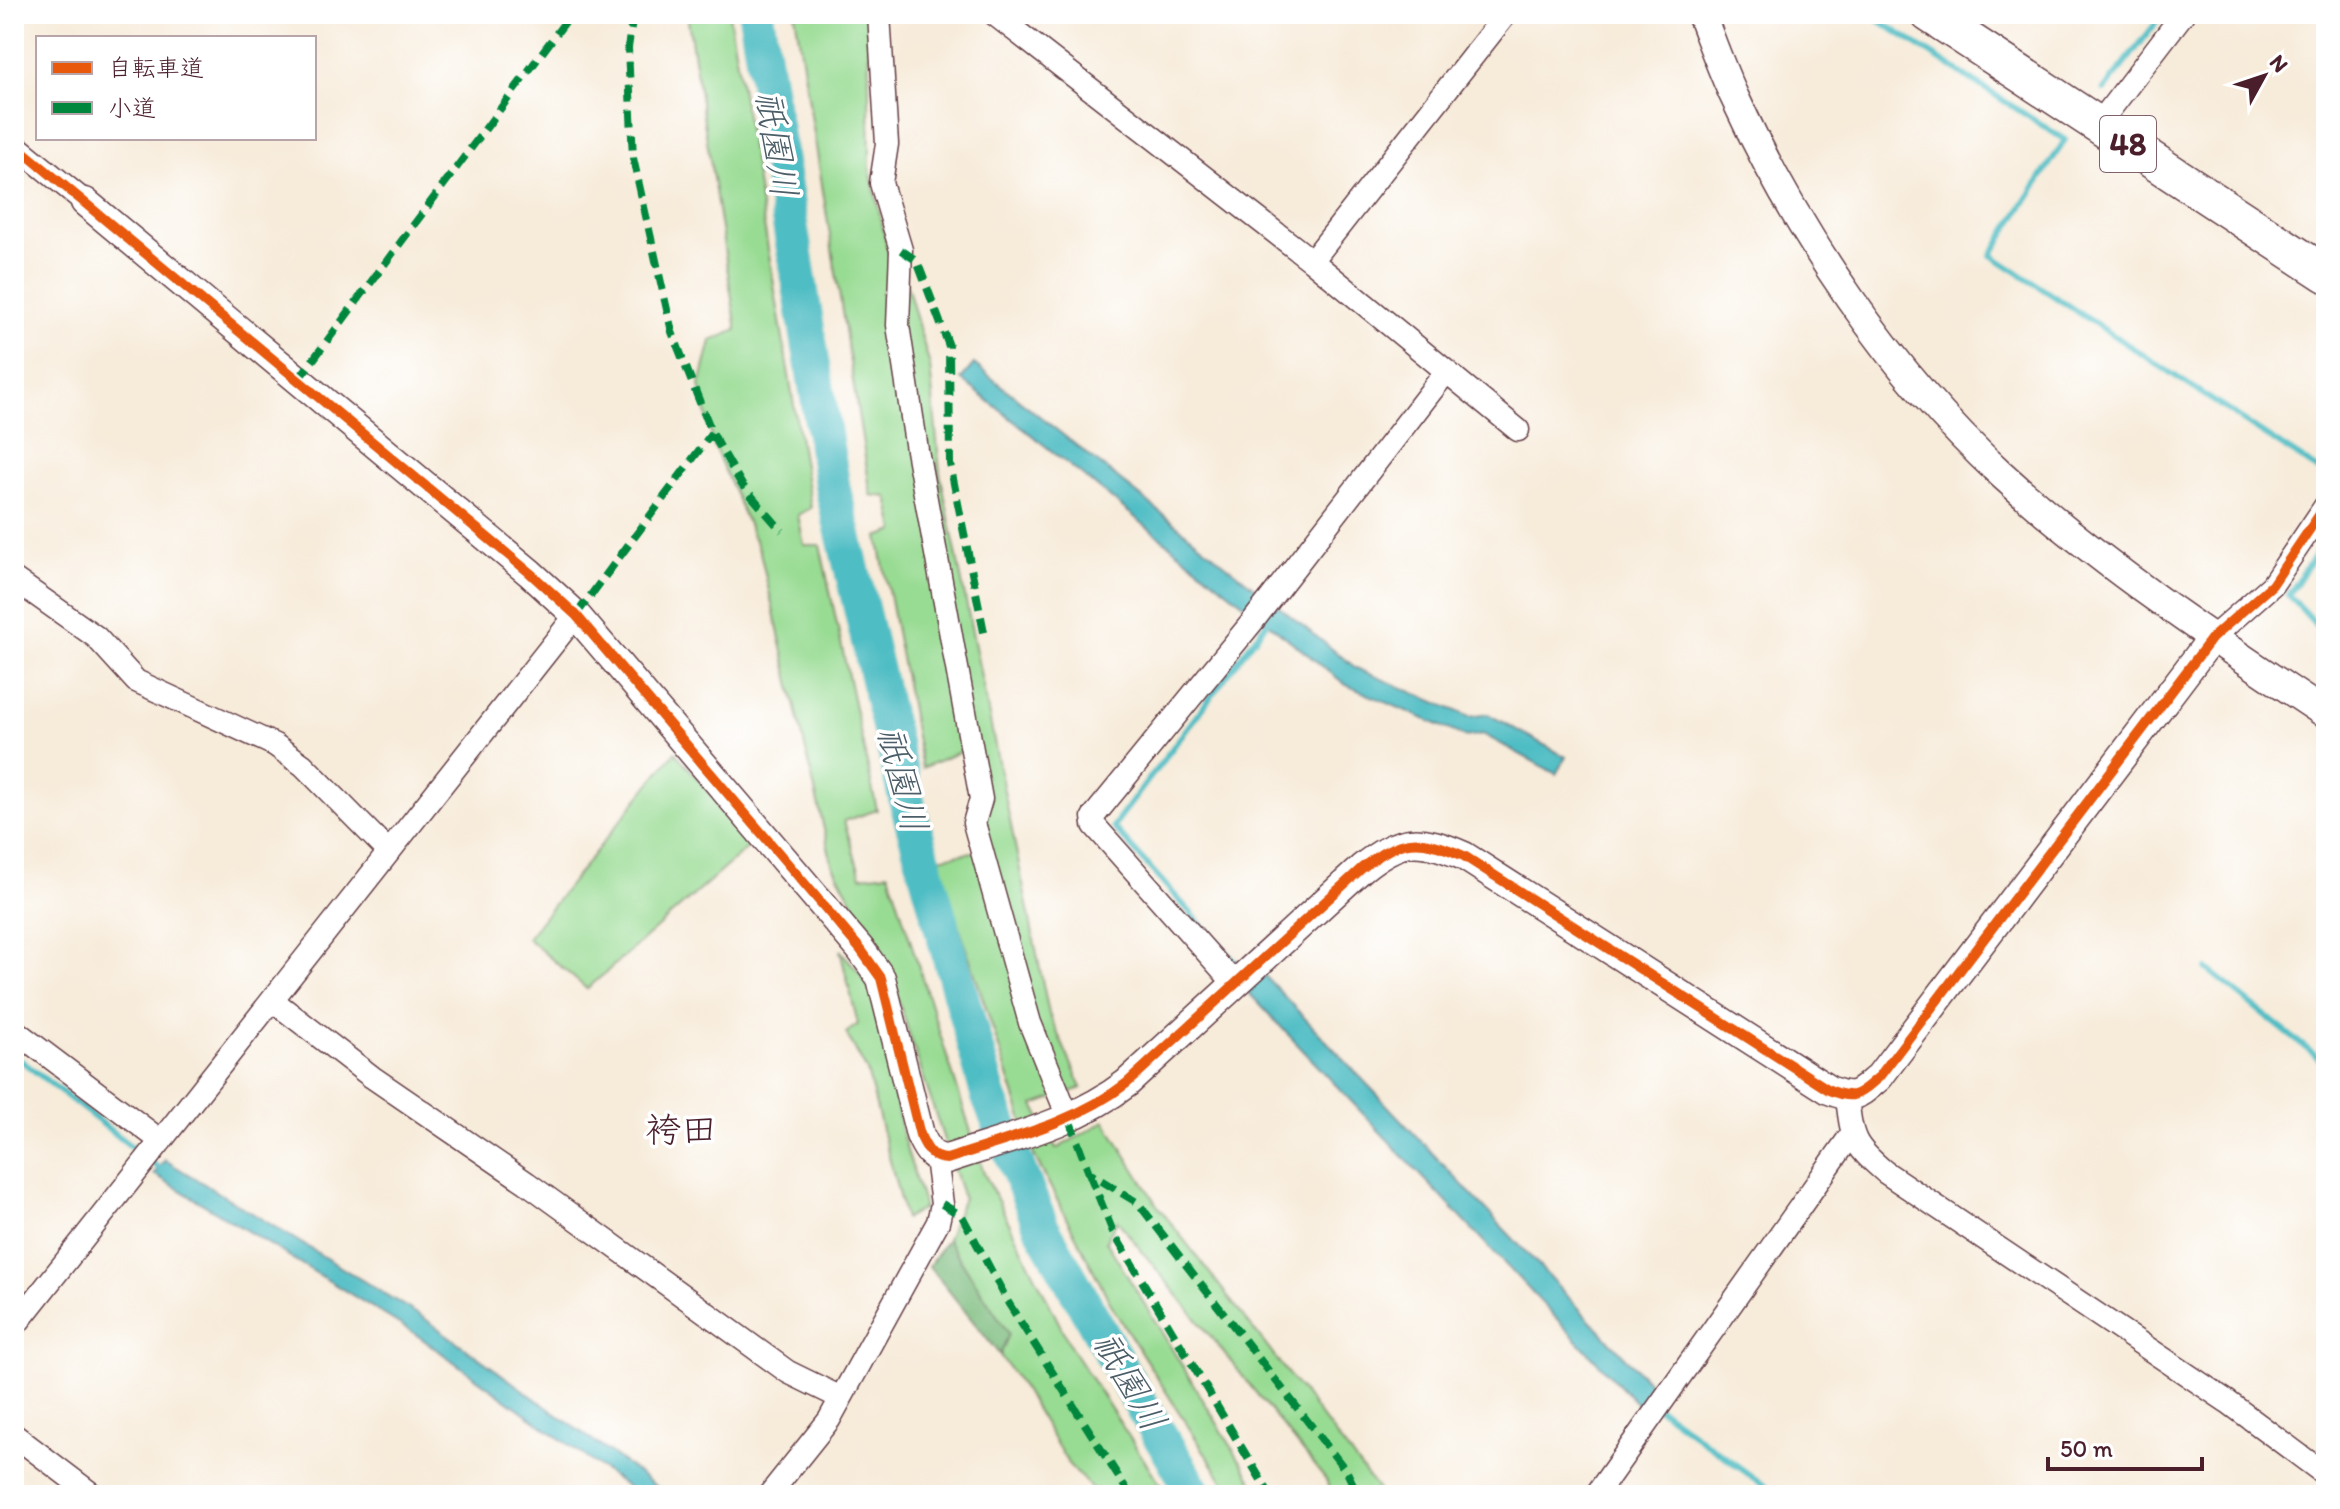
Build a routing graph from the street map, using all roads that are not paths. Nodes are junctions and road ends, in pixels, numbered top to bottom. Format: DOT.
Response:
graph roads {
  1 [pos="879,14"];
  2 [pos="994,14"];
  3 [pos="1506,14"];
  4 [pos="1701,14"];
  5 [pos="1929,14"];
  6 [pos="2183,14"];
  7 [pos="2098,125"];
  8 [pos="14,144"];
  9 [pos="85,202"];
  10 [pos="1312,261"];
  11 [pos="2325,272"];
  12 [pos="1446,372"];
  13 [pos="1518,430"];
  14 [pos="2326,505"];
  15 [pos="14,579"];
  16 [pos="576,615"];
  17 [pos="2212,638"];
  18 [pos="2326,714"];
  19 [pos="389,852"];
  20 [pos="1235,984"];
  21 [pos="272,1000"];
  22 [pos="14,1030"];
  23 [pos="1847,1098"];
  24 [pos="1069,1119"];
  25 [pos="1851,1135"];
  26 [pos="161,1141"];
  27 [pos="941,1158"];
  28 [pos="14,1327"];
  29 [pos="841,1398"];
  30 [pos="14,1435"];
  31 [pos="2326,1475"];
  32 [pos="93,1495"];
  33 [pos="769,1495"];
  34 [pos="1596,1495"];
  1 -- 24 [label="street"];
  2 -- 10 [label="street"];
  3 -- 10 [label="street"];
  4 -- 17 [label="street"];
  5 -- 7 [label="main road, 48"];
  6 -- 7 [label="street"];
  7 -- 11 [label="main road, 48"];
  8 -- 9 [label="street"];
  9 -- 16 [label="street"];
  10 -- 12 [label="street"];
  12 -- 13 [label="street"];
  12 -- 20 [label="street"];
  14 -- 17 [label="street"];
  15 -- 19 [label="street"];
  16 -- 19 [label="street"];
  16 -- 27 [label="street"];
  17 -- 18 [label="street"];
  17 -- 23 [label="street"];
  19 -- 21 [label="street"];
  20 -- 23 [label="street"];
  20 -- 24 [label="street"];
  21 -- 26 [label="street"];
  21 -- 29 [label="street"];
  22 -- 26 [label="street"];
  23 -- 25 [label="street"];
  24 -- 27 [label="street"];
  25 -- 31 [label="street"];
  25 -- 34 [label="street"];
  26 -- 28 [label="street"];
  27 -- 29 [label="street"];
  29 -- 33 [label="street"];
  30 -- 32 [label="street"];
}
